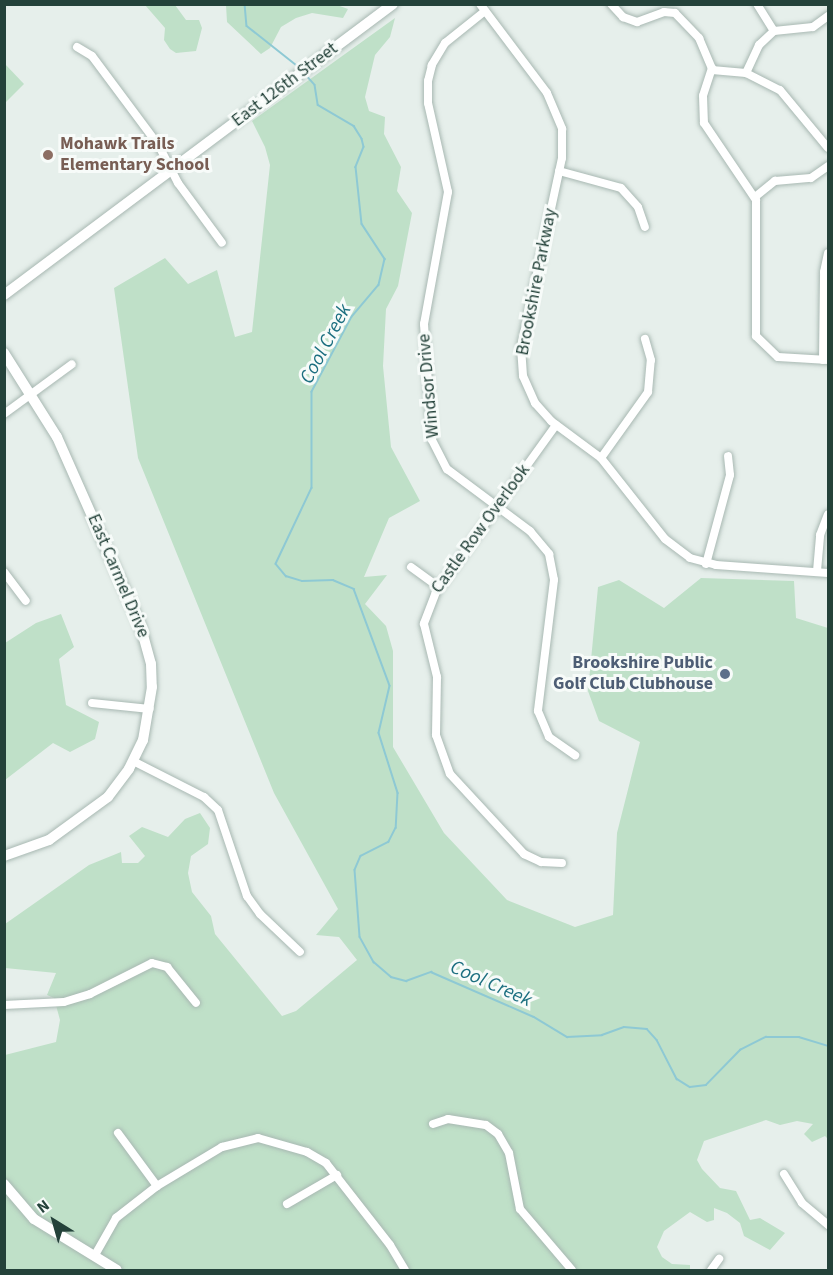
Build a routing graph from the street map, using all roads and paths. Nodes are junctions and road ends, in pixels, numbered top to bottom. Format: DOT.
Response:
graph roads {
  1 [pos="393,4"];
  2 [pos="611,4"];
  3 [pos="757,4"];
  4 [pos="483,8"];
  5 [pos="828,16"];
  6 [pos="774,31"];
  7 [pos="77,47"];
  8 [pos="711,70"];
  9 [pos="746,73"];
  10 [pos="828,148"];
  11 [pos="828,166"];
  12 [pos="171,171"];
  13 [pos="559,171"];
  14 [pos="754,197"];
  15 [pos="645,227"];
  16 [pos="222,243"];
  17 [pos="828,253"];
  18 [pos="4,295"];
  19 [pos="645,339"];
  20 [pos="4,353"];
  21 [pos="826,360"];
  22 [pos="72,364"];
  23 [pos="32,393"];
  24 [pos="4,414"];
  25 [pos="556,425"];
  26 [pos="728,456"];
  27 [pos="601,458"];
  28 [pos="497,507"];
  29 [pos="828,514"];
  30 [pos="706,564"];
  31 [pos="411,567"];
  32 [pos="817,571"];
  33 [pos="4,572"];
  34 [pos="828,573"];
  35 [pos="439,587"];
  36 [pos="26,601"];
  37 [pos="92,703"];
  38 [pos="150,709"];
  39 [pos="575,755"];
  40 [pos="133,761"];
  41 [pos="4,856"];
  42 [pos="562,863"];
  43 [pos="300,952"];
  44 [pos="196,1003"];
  45 [pos="4,1005"];
  46 [pos="433,1124"];
  47 [pos="118,1133"];
  48 [pos="784,1174"];
  49 [pos="337,1175"];
  50 [pos="4,1184"];
  51 [pos="157,1186"];
  52 [pos="287,1204"];
  53 [pos="828,1225"];
  54 [pos="95,1255"];
  55 [pos="719,1260"];
  56 [pos="117,1270"];
  57 [pos="405,1270"];
  58 [pos="572,1270"];
  59 [pos="711,1270"];
  1 -- 12 [label="street, East 126th Street"];
  2 -- 8 [label="street"];
  3 -- 6 [label="street"];
  4 -- 13 [label="street, Brookshire Parkway"];
  4 -- 28 [label="street, Windsor Drive"];
  5 -- 6 [label="street"];
  6 -- 9 [label="street"];
  7 -- 12 [label="street"];
  8 -- 9 [label="street"];
  8 -- 14 [label="street"];
  9 -- 10 [label="street"];
  11 -- 14 [label="street"];
  12 -- 16 [label="street"];
  12 -- 18 [label="street, East 126th Street"];
  13 -- 15 [label="street"];
  13 -- 25 [label="street, Brookshire Parkway"];
  14 -- 21 [label="street"];
  17 -- 21 [label="street"];
  19 -- 27 [label="street"];
  20 -- 23 [label="street, East Carmel Drive"];
  22 -- 23 [label="street"];
  23 -- 24 [label="street"];
  23 -- 38 [label="street, East Carmel Drive"];
  25 -- 27 [label="street, Brookshire Parkway"];
  25 -- 28 [label="street, Castle Row Overlook"];
  26 -- 30 [label="street"];
  27 -- 30 [label="street, Brookshire Parkway"];
  28 -- 35 [label="street, Castle Row Overlook"];
  28 -- 39 [label="street, Windsor Drive"];
  29 -- 32 [label="street"];
  30 -- 32 [label="street, Brookshire Parkway"];
  31 -- 35 [label="street"];
  32 -- 34 [label="street, Brookshire Parkway"];
  33 -- 36 [label="street"];
  35 -- 42 [label="street, Castle Row Overlook"];
  37 -- 38 [label="street"];
  38 -- 40 [label="street, East Carmel Drive"];
  40 -- 41 [label="street, East Carmel Drive"];
  40 -- 43 [label="street"];
  44 -- 45 [label="street"];
  46 -- 58 [label="street"];
  47 -- 51 [label="street"];
  48 -- 53 [label="street"];
  49 -- 51 [label="street"];
  49 -- 52 [label="street"];
  49 -- 57 [label="street"];
  50 -- 54 [label="street"];
  51 -- 54 [label="street"];
  54 -- 56 [label="street"];
  55 -- 59 [label="street"];
}
